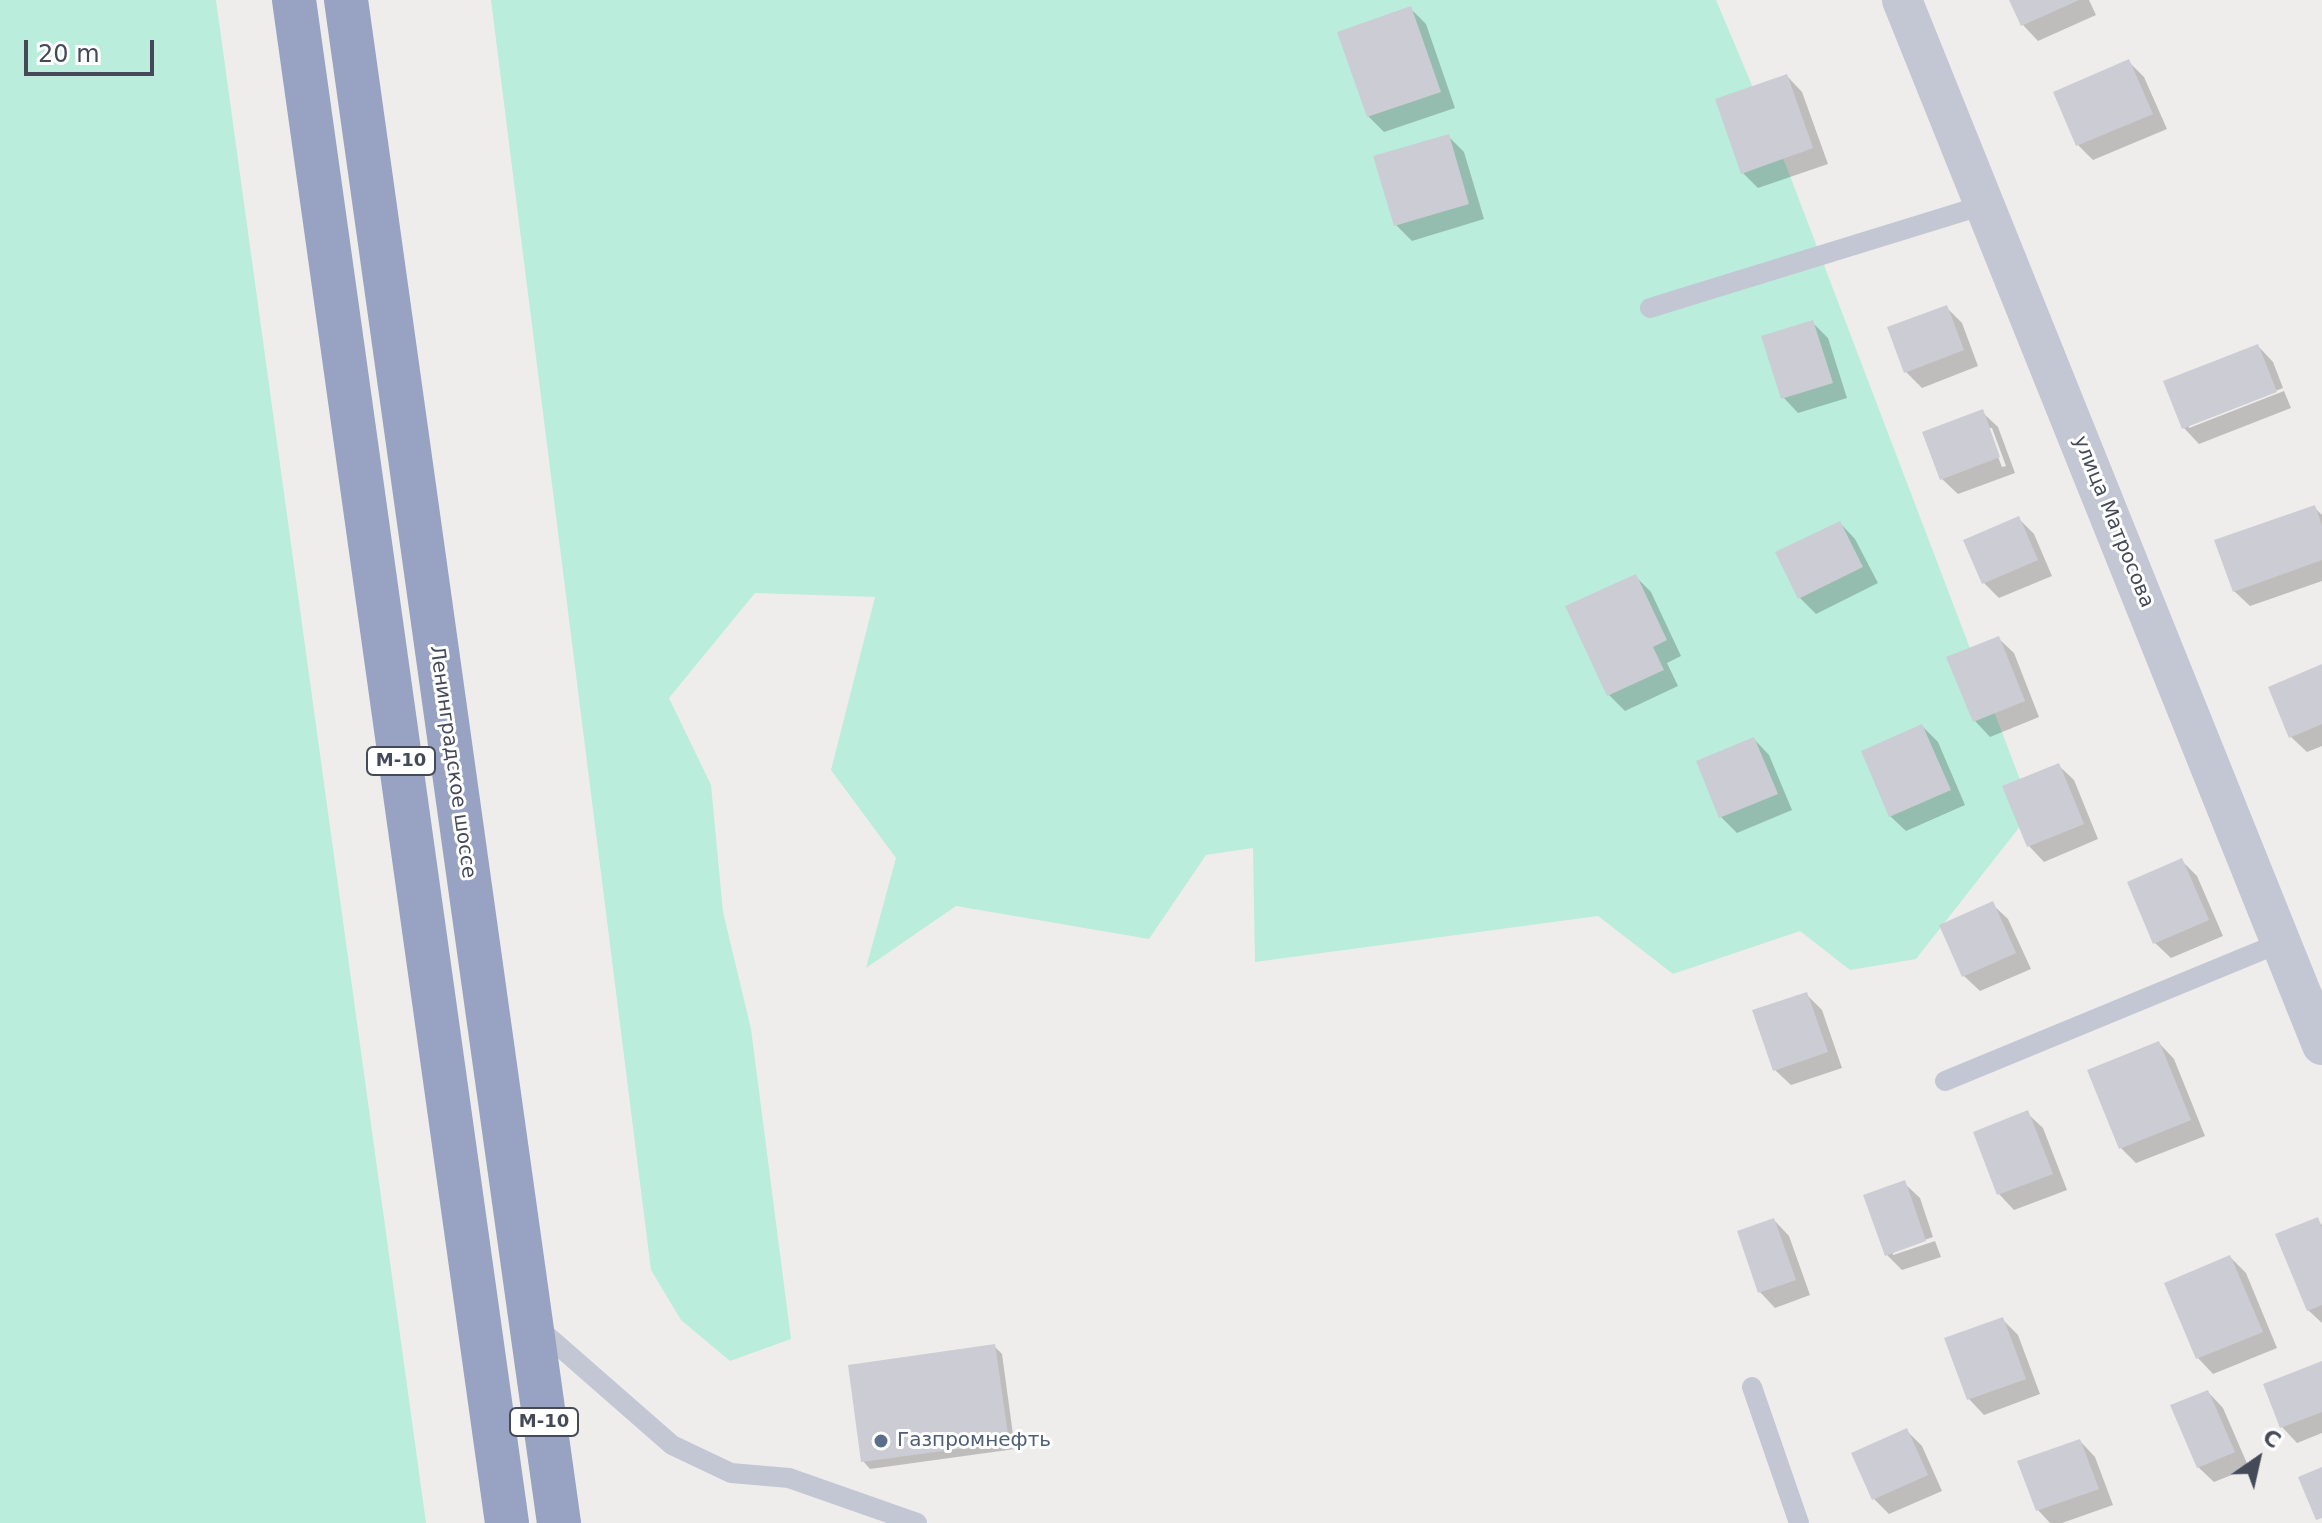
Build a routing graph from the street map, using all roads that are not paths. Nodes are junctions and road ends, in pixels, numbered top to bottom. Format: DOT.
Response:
graph roads {
  1 [pos="294,0"];
  2 [pos="346,0"];
  3 [pos="1902,0"];
  4 [pos="1984,205"];
  5 [pos="1650,308"];
  6 [pos="2282,942"];
  7 [pos="2322,1045"];
  8 [pos="1945,1081"];
  9 [pos="530,1321"];
  10 [pos="1752,1387"];
  11 [pos="507,1523"];
  12 [pos="559,1523"];
  13 [pos="917,1523"];
  14 [pos="1799,1523"];
  1 -- 11 [label="highway, М-10"];
  2 -- 9 [label="highway, Ленинградское шоссе / М-10"];
  3 -- 4 [label="street, улица Матросова"];
  4 -- 5 [label="lane"];
  4 -- 6 [label="street, улица Матросова"];
  6 -- 7 [label="street, улица Матросова"];
  6 -- 8 [label="lane"];
  9 -- 12 [label="highway, Ленинградское шоссе / М-10"];
  9 -- 13 [label="lane"];
  10 -- 14 [label="lane"];
}
